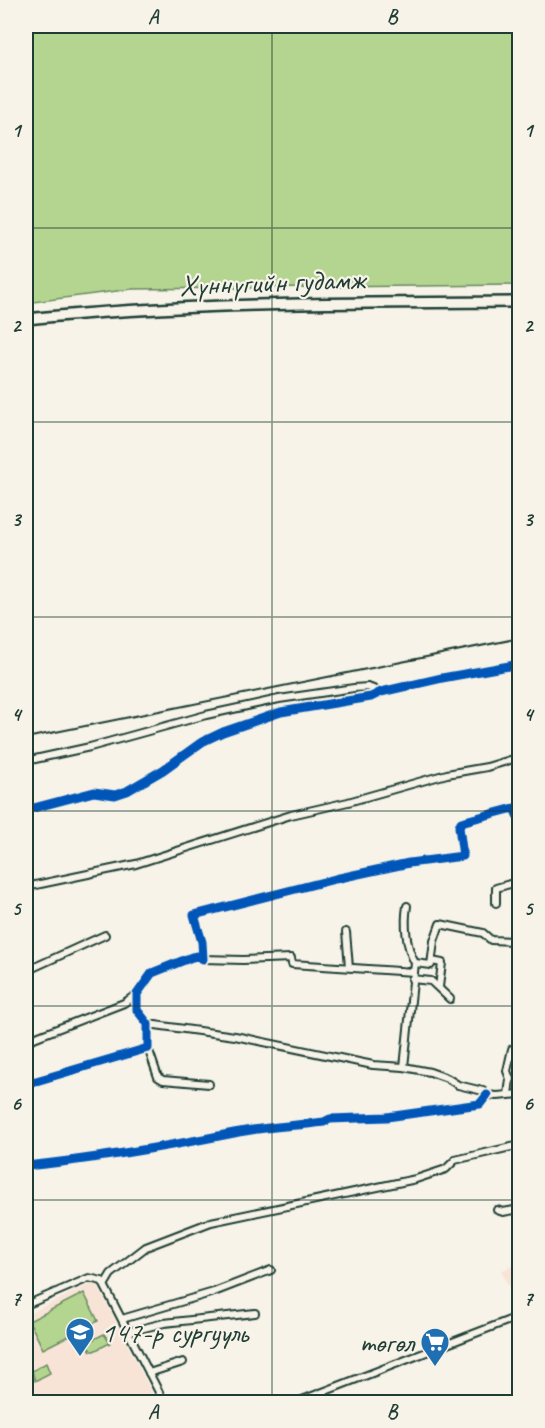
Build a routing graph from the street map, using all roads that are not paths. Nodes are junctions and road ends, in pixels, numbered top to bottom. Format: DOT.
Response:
graph roads {
  1 [pos="519,302"];
  2 [pos="26,319"];
  3 [pos="519,664"];
  4 [pos="381,692"];
  5 [pos="519,757"];
  6 [pos="26,761"];
  7 [pos="26,810"];
  8 [pos="518,811"];
  9 [pos="519,822"];
  10 [pos="519,881"];
  11 [pos="26,887"];
  12 [pos="496,903"];
  13 [pos="408,906"];
  14 [pos="346,932"];
  15 [pos="105,935"];
  16 [pos="514,940"];
  17 [pos="202,959"];
  18 [pos="432,961"];
  19 [pos="415,963"];
  20 [pos="349,967"];
  21 [pos="26,971"];
  22 [pos="413,975"];
  23 [pos="439,987"];
  24 [pos="137,994"];
  25 [pos="450,999"];
  26 [pos="148,1024"];
  27 [pos="26,1041"];
  28 [pos="148,1048"];
  29 [pos="512,1050"];
  30 [pos="404,1067"];
  31 [pos="26,1084"];
  32 [pos="209,1084"];
  33 [pos="519,1094"];
  34 [pos="488,1095"];
  35 [pos="508,1095"];
  36 [pos="519,1145"];
  37 [pos="26,1166"];
  38 [pos="519,1209"];
  39 [pos="497,1210"];
  40 [pos="271,1270"];
  41 [pos="105,1284"];
  42 [pos="26,1305"];
  43 [pos="255,1314"];
  44 [pos="519,1316"];
  45 [pos="122,1319"];
  46 [pos="128,1332"];
  47 [pos="183,1362"];
  48 [pos="149,1373"];
  49 [pos="164,1402"];
  50 [pos="297,1402"];
  1 -- 2 [label="main road, Хүннүгийн гудамж"];
  3 -- 4 [label="street"];
  4 -- 6 [label="street"];
  4 -- 7 [label="street"];
  5 -- 11 [label="street"];
  8 -- 9 [label="street"];
  8 -- 17 [label="street"];
  10 -- 12 [label="street"];
  13 -- 19 [label="street"];
  14 -- 20 [label="street"];
  15 -- 21 [label="street"];
  16 -- 18 [label="street"];
  17 -- 20 [label="street"];
  17 -- 24 [label="street"];
  18 -- 19 [label="street"];
  18 -- 23 [label="street"];
  19 -- 22 [label="street"];
  20 -- 22 [label="street"];
  22 -- 23 [label="street"];
  22 -- 30 [label="street"];
  23 -- 25 [label="street"];
  24 -- 26 [label="street"];
  24 -- 27 [label="street"];
  26 -- 28 [label="street"];
  26 -- 30 [label="street"];
  28 -- 31 [label="street"];
  28 -- 32 [label="street"];
  29 -- 35 [label="street"];
  30 -- 34 [label="street"];
  33 -- 35 [label="street"];
  34 -- 35 [label="street"];
  34 -- 37 [label="street"];
  36 -- 41 [label="street"];
  38 -- 39 [label="street"];
  40 -- 45 [label="street"];
  41 -- 42 [label="street"];
  41 -- 45 [label="street"];
  43 -- 46 [label="street"];
  44 -- 50 [label="street"];
  45 -- 46 [label="street"];
  46 -- 48 [label="street"];
  47 -- 48 [label="street"];
  48 -- 49 [label="street"];
}
